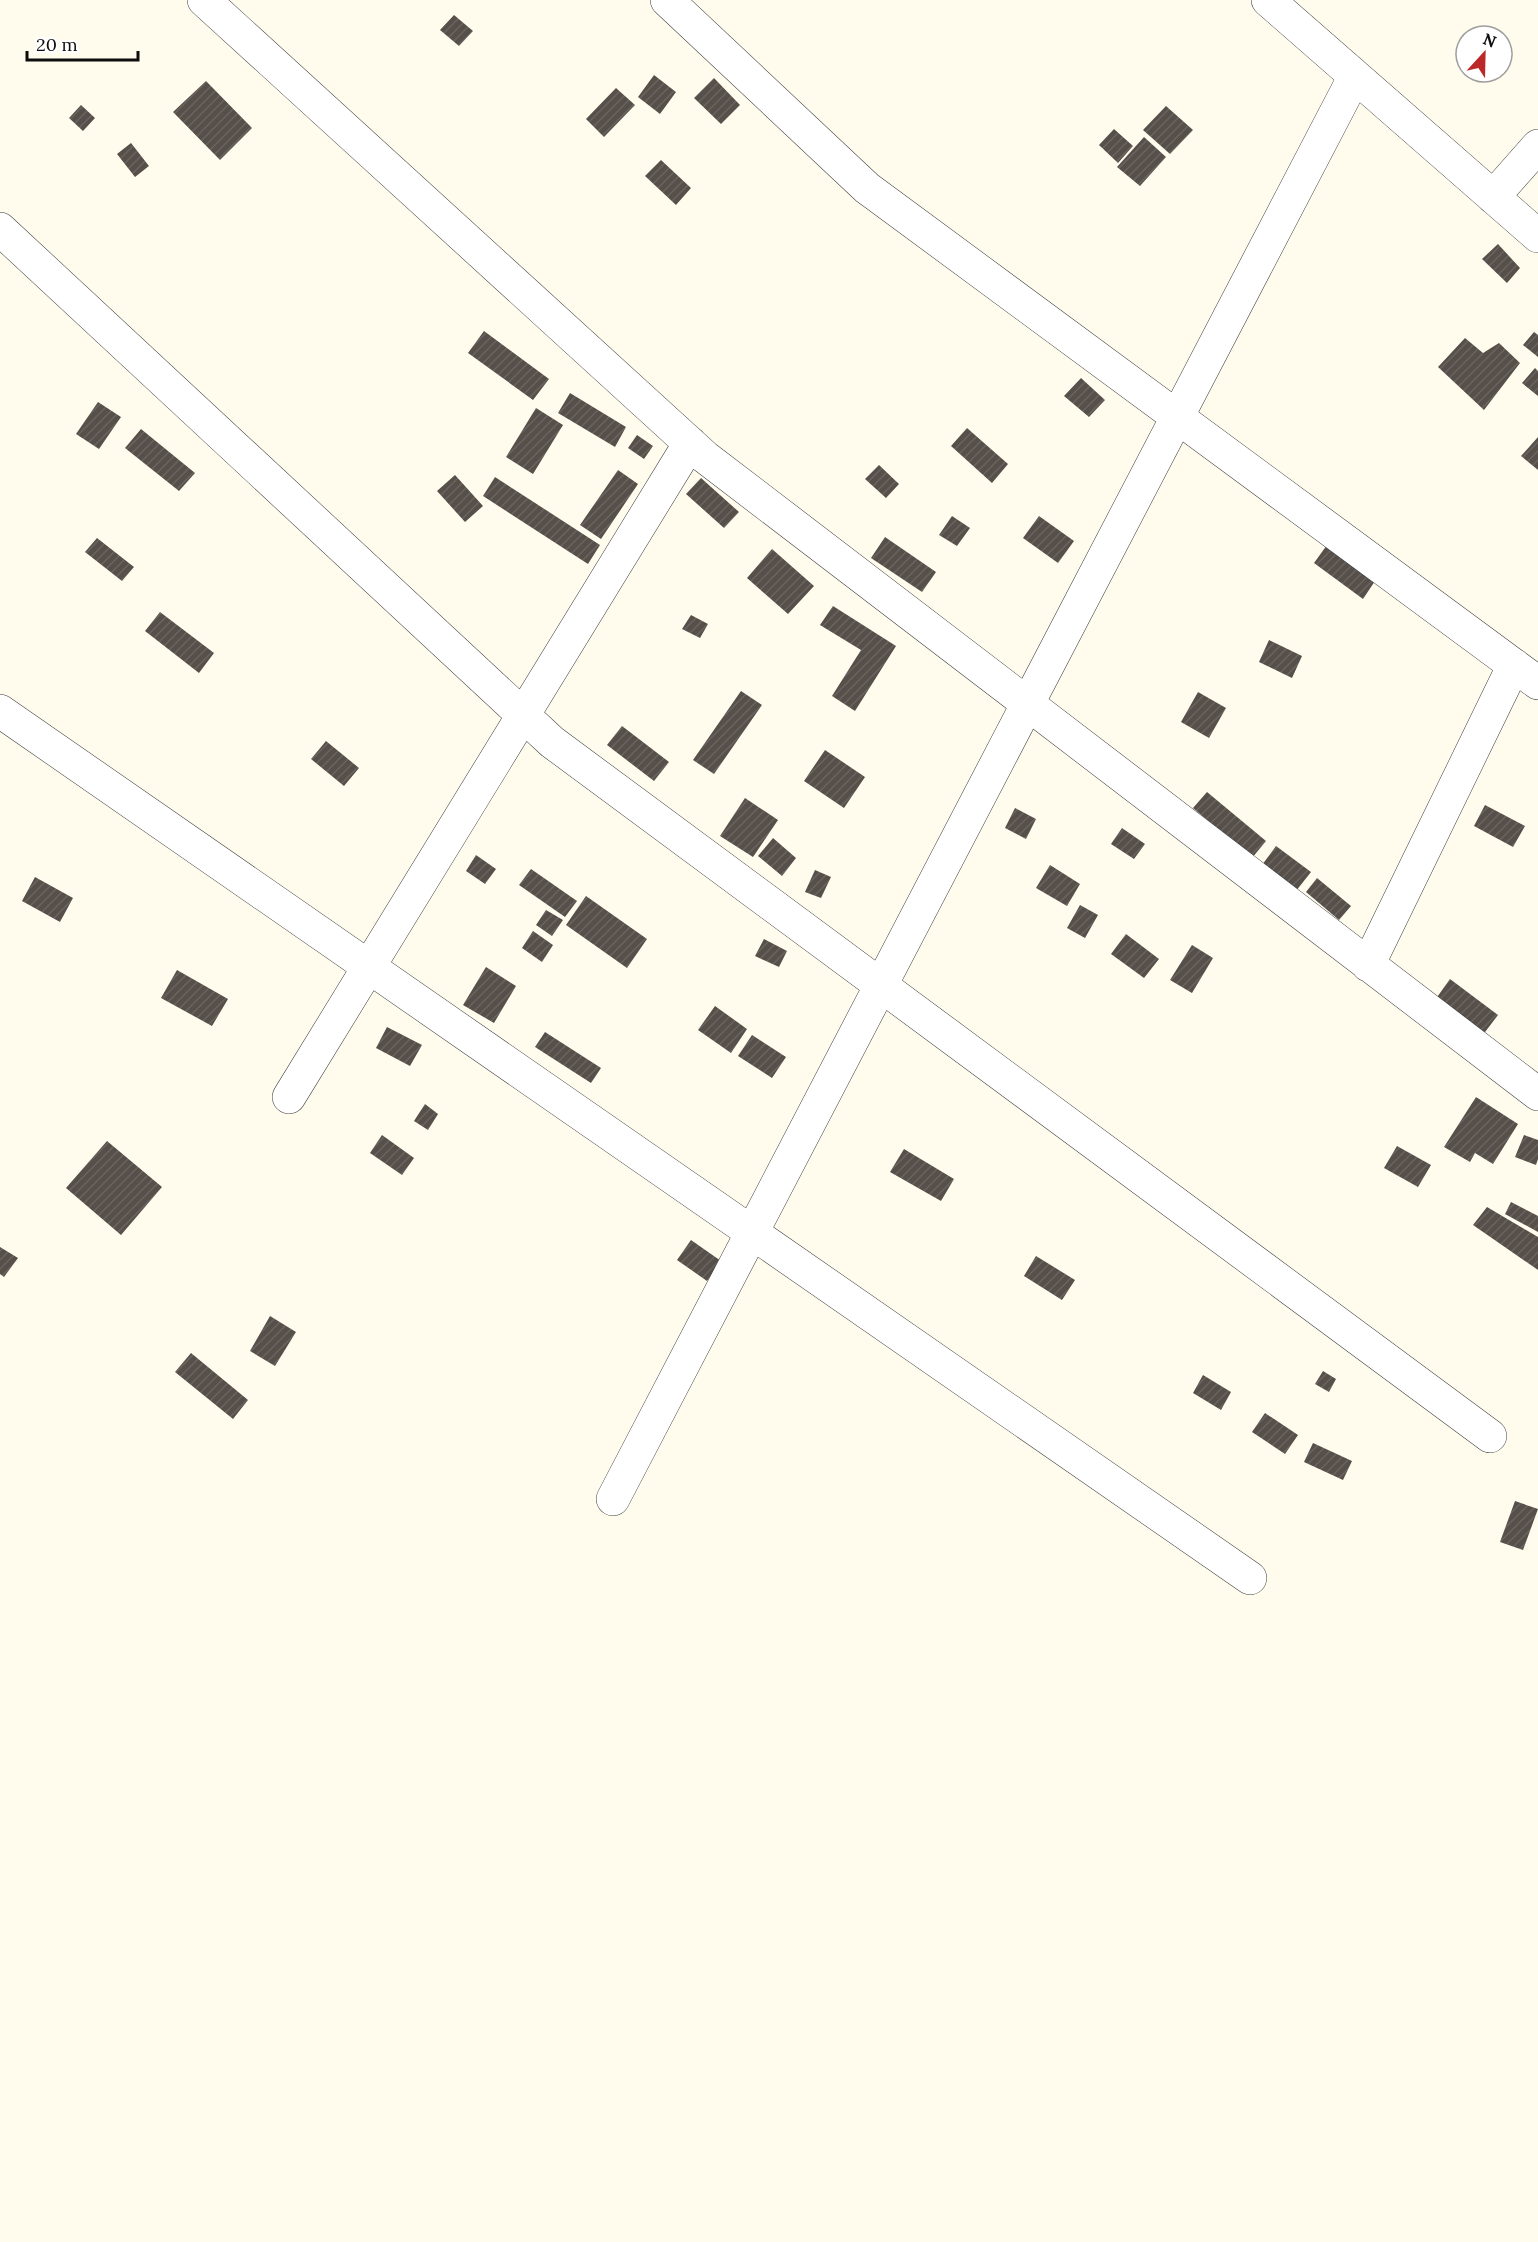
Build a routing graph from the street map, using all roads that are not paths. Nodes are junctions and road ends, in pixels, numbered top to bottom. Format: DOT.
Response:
graph roads {
  1 [pos="204,0"];
  2 [pos="667,0"];
  3 [pos="1268,0"];
  4 [pos="1355,76"];
  5 [pos="1538,146"];
  6 [pos="1493,197"];
  7 [pos="0,229"];
  8 [pos="1538,236"];
  9 [pos="1178,417"];
  10 [pos="690,443"];
  11 [pos="1526,674"];
  12 [pos="1028,704"];
  13 [pos="0,711"];
  14 [pos="522,716"];
  15 [pos="1368,964"];
  16 [pos="369,966"];
  17 [pos="881,986"];
  18 [pos="1538,1094"];
  19 [pos="289,1097"];
  20 [pos="752,1232"];
  21 [pos="1490,1436"];
  22 [pos="613,1499"];
  23 [pos="1250,1578"];
  1 -- 10 [label="street"];
  2 -- 9 [label="street"];
  3 -- 4 [label="street"];
  4 -- 6 [label="street"];
  4 -- 9 [label="street"];
  5 -- 6 [label="street"];
  6 -- 8 [label="street"];
  7 -- 14 [label="street"];
  9 -- 11 [label="street"];
  9 -- 12 [label="street"];
  10 -- 12 [label="street"];
  10 -- 14 [label="street"];
  11 -- 15 [label="street"];
  12 -- 15 [label="street"];
  12 -- 17 [label="street"];
  13 -- 16 [label="street"];
  14 -- 16 [label="street"];
  14 -- 17 [label="street"];
  15 -- 18 [label="street"];
  16 -- 19 [label="street"];
  16 -- 20 [label="street"];
  17 -- 20 [label="street"];
  17 -- 21 [label="street"];
  20 -- 22 [label="street"];
  20 -- 23 [label="street"];
}
